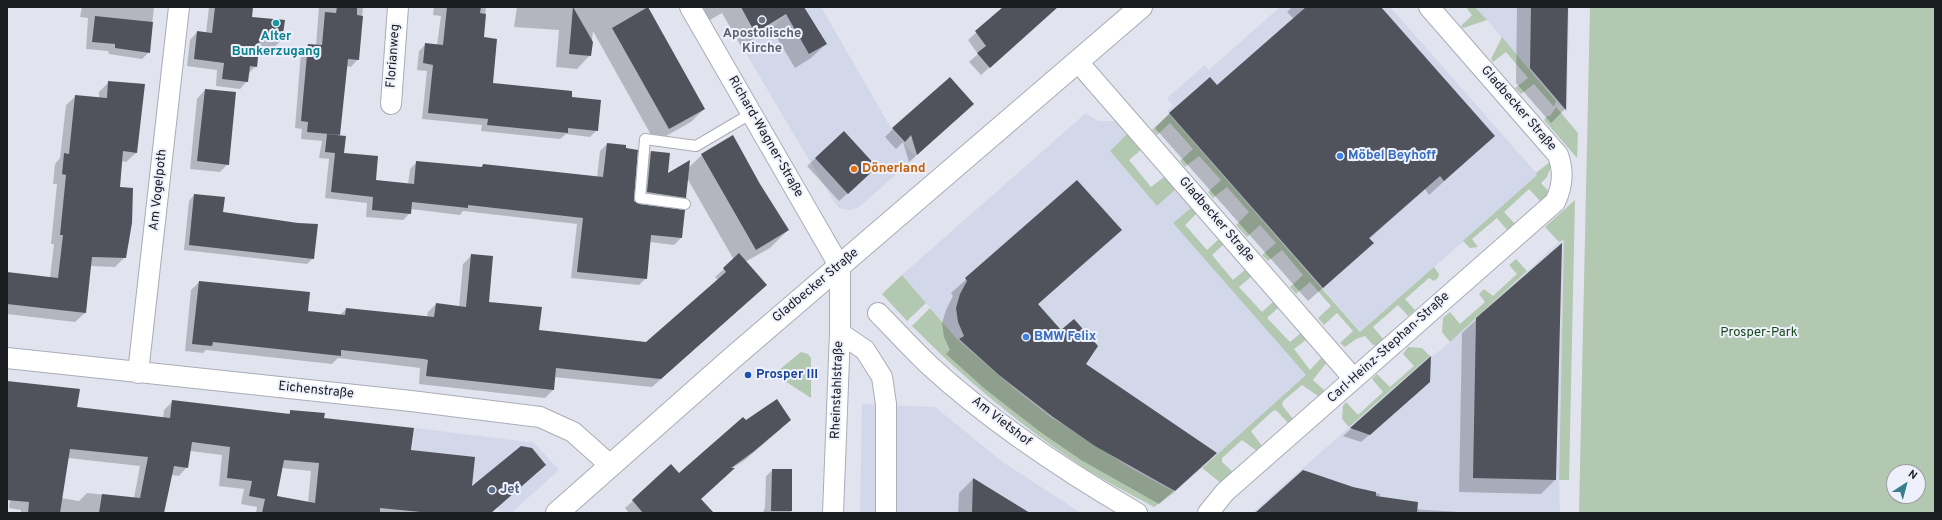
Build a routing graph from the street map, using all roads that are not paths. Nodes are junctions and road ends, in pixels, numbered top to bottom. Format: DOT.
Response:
graph roads {
  1 [pos="178,7"];
  2 [pos="398,7"];
  3 [pos="690,7"];
  4 [pos="1141,7"];
  5 [pos="1429,7"];
  6 [pos="1078,62"];
  7 [pos="391,104"];
  8 [pos="752,113"];
  9 [pos="1563,180"];
  10 [pos="685,204"];
  11 [pos="840,267"];
  12 [pos="878,313"];
  13 [pos="840,333"];
  14 [pos="7,358"];
  15 [pos="138,372"];
  16 [pos="1354,378"];
  17 [pos="610,465"];
  18 [pos="556,513"];
  19 [pos="833,513"];
  20 [pos="886,513"];
  21 [pos="1138,513"];
  22 [pos="1208,513"];
  1 -- 15 [label="street, Am Vogelpoth"];
  2 -- 7 [label="street, Florianweg"];
  3 -- 8 [label="street, Richard-Wagner-Straße"];
  4 -- 6 [label="main road, Gladbecker Straße"];
  5 -- 9 [label="street, Gladbecker Straße"];
  6 -- 11 [label="main road, Gladbecker Straße"];
  6 -- 16 [label="street, Gladbecker Straße"];
  8 -- 10 [label="lane"];
  8 -- 11 [label="street, Richard-Wagner-Straße"];
  9 -- 16 [label="street, Carl-Heinz-Stephan-Straße"];
  11 -- 13 [label="street, Rheinstahlstraße"];
  11 -- 17 [label="main road, Gladbecker Straße"];
  12 -- 21 [label="street, Am Vietshof"];
  13 -- 19 [label="street, Rheinstahlstraße"];
  13 -- 20 [label="street"];
  14 -- 15 [label="street, Eichenstraße"];
  15 -- 17 [label="street, Eichenstraße"];
  16 -- 22 [label="street, Carl-Heinz-Stephan-Straße"];
  17 -- 18 [label="main road, Gladbecker Straße"];
}
